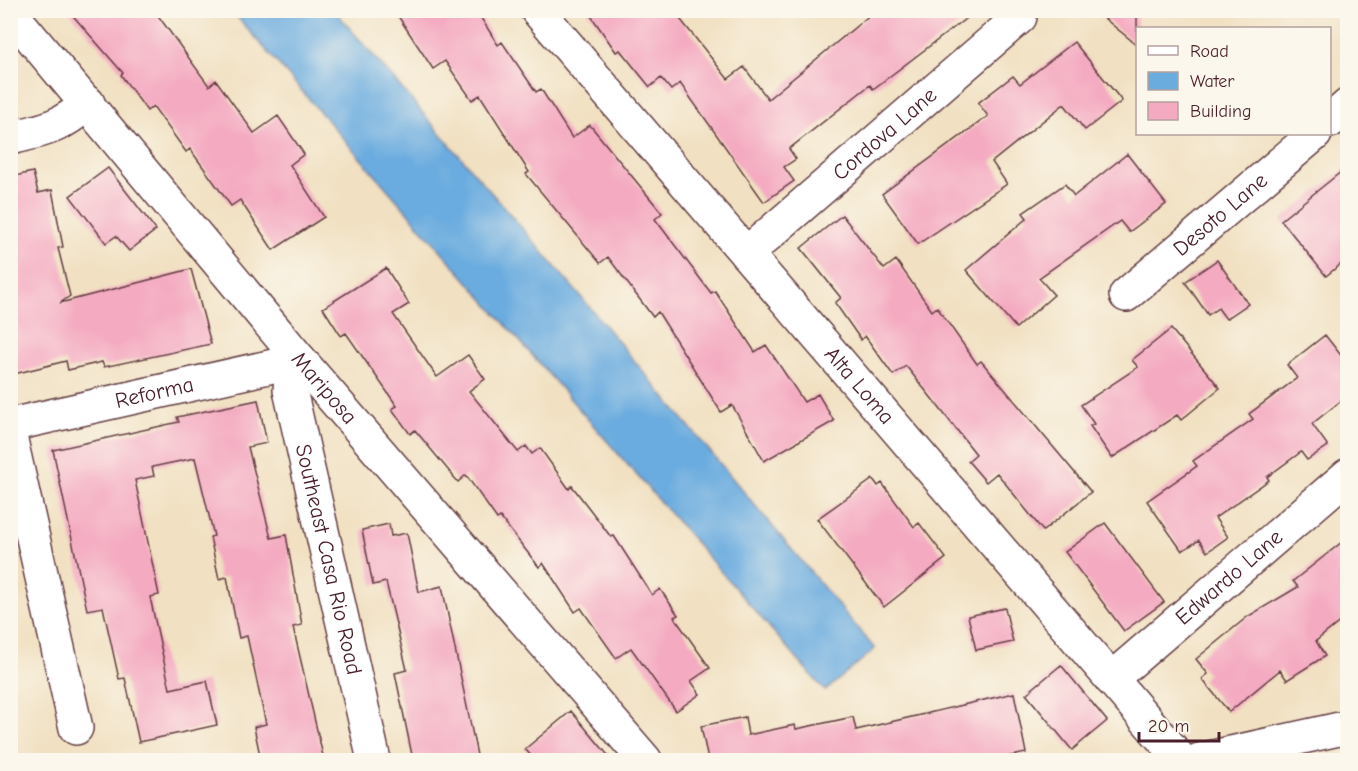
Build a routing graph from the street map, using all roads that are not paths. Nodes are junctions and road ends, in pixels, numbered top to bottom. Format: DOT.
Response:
graph roads {
  1 [pos="537,10"];
  2 [pos="10,12"];
  3 [pos="1020,17"];
  4 [pos="88,103"];
  5 [pos="1347,105"];
  6 [pos="1331,119"];
  7 [pos="1314,135"];
  8 [pos="10,138"];
  9 [pos="747,253"];
  10 [pos="1126,295"];
  11 [pos="300,360"];
  12 [pos="10,425"];
  13 [pos="10,436"];
  14 [pos="1347,475"];
  15 [pos="1111,679"];
  16 [pos="1347,727"];
  17 [pos="76,728"];
  18 [pos="374,760"];
  19 [pos="645,760"];
  20 [pos="1181,760"];
  21 [pos="1199,760"];
  1 -- 9 [label="street, Alta Loma"];
  2 -- 4 [label="street, Mariposa"];
  3 -- 9 [label="street, Cordova Lane"];
  4 -- 8 [label="street"];
  4 -- 11 [label="street, Mariposa"];
  5 -- 6 [label="street"];
  7 -- 10 [label="street, Desoto Lane"];
  9 -- 15 [label="street, Alta Loma"];
  11 -- 12 [label="street, Reforma"];
  11 -- 18 [label="street, Southeast Casa Rio Road"];
  11 -- 19 [label="street, Mariposa"];
  13 -- 17 [label="street"];
  14 -- 15 [label="street, Edwardo Lane"];
  15 -- 20 [label="street, Alta Loma"];
  16 -- 21 [label="street"];
}
